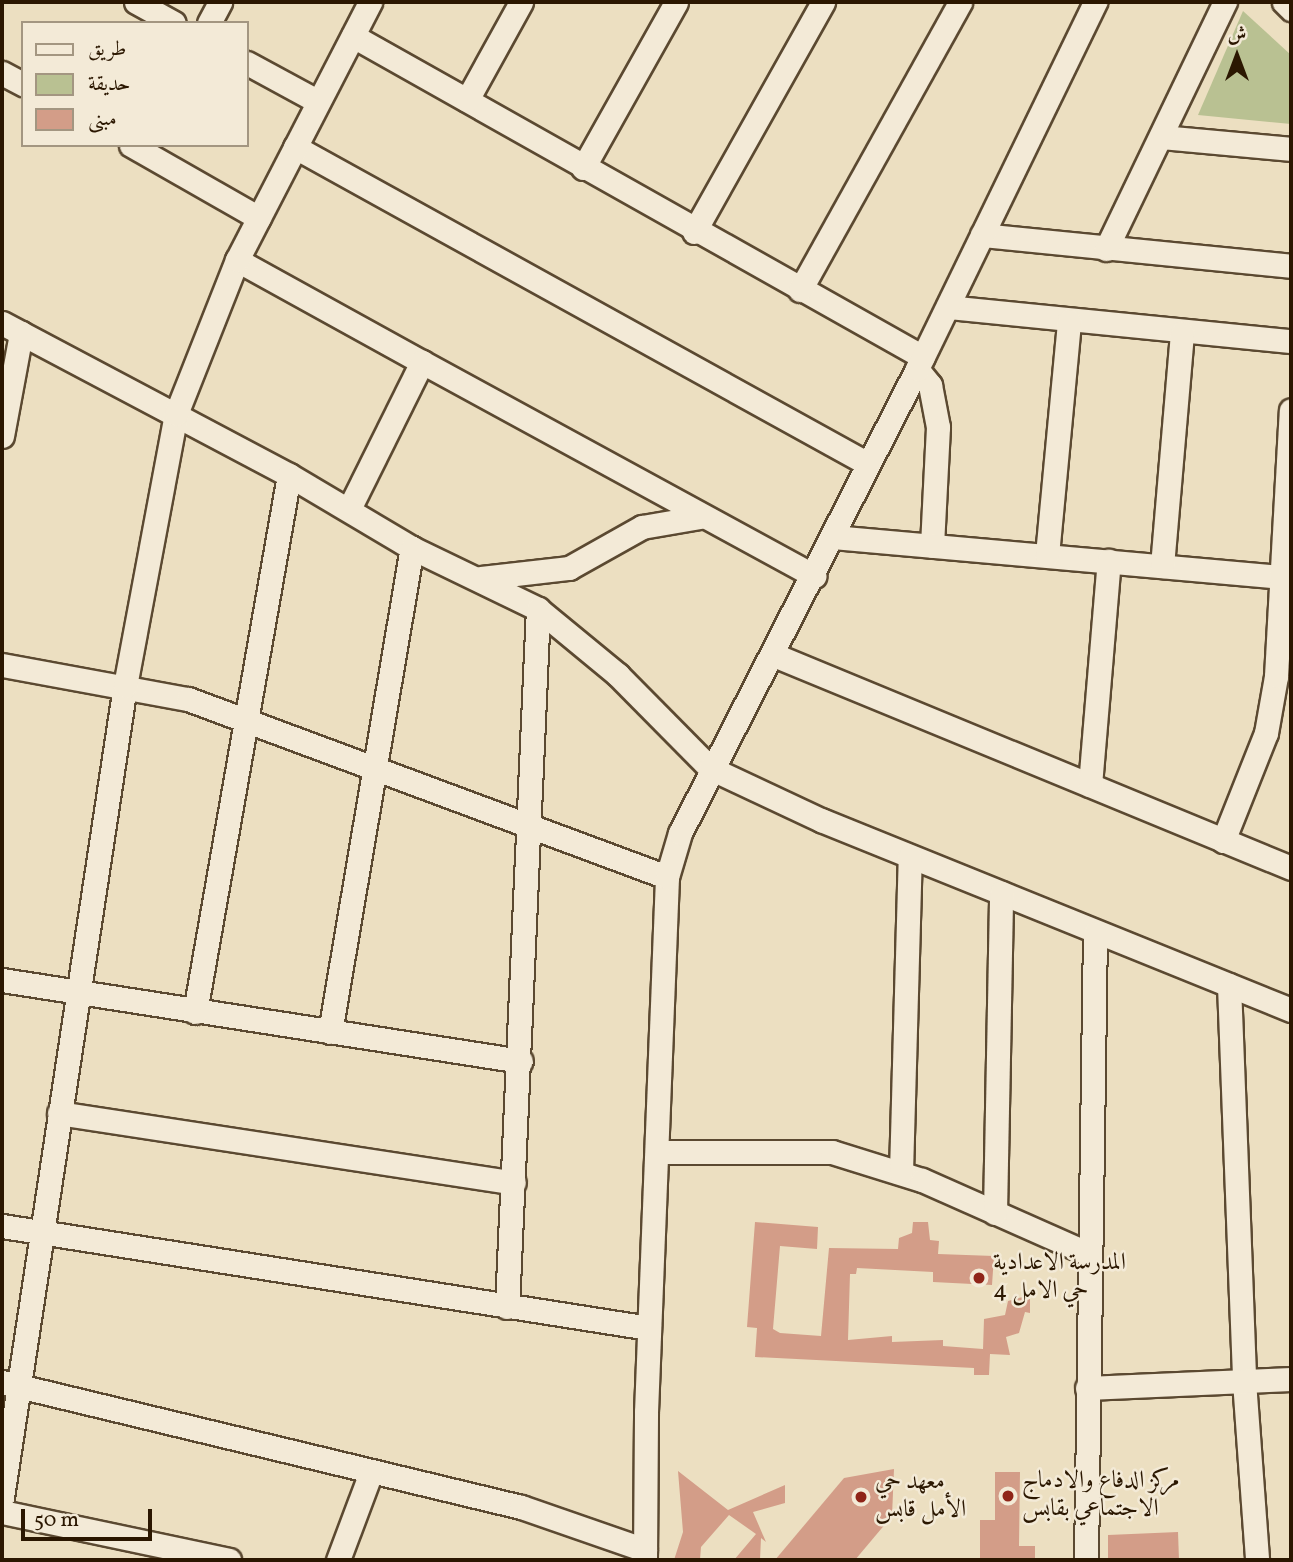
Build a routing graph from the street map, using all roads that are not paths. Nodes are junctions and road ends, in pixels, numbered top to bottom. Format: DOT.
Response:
graph roads {
  1 [pos="136,2"];
  2 [pos="220,2"];
  3 [pos="370,2"];
  4 [pos="521,2"];
  5 [pos="676,2"];
  6 [pos="823,2"];
  7 [pos="960,2"];
  8 [pos="1095,2"];
  9 [pos="1225,2"];
  10 [pos="1284,2"];
  11 [pos="1291,9"];
  12 [pos="170,21"];
  13 [pos="210,21"];
  14 [pos="354,36"];
  15 [pos="248,64"];
  16 [pos="2,73"];
  17 [pos="21,84"];
  18 [pos="467,100"];
  19 [pos="317,101"];
  20 [pos="1162,136"];
  21 [pos="135,147"];
  22 [pos="295,147"];
  23 [pos="1291,149"];
  24 [pos="583,168"];
  25 [pos="259,218"];
  26 [pos="694,232"];
  27 [pos="982,235"];
  28 [pos="1106,249"];
  29 [pos="237,260"];
  30 [pos="1291,266"];
  31 [pos="800,290"];
  32 [pos="948,307"];
  33 [pos="1069,321"];
  34 [pos="11,328"];
  35 [pos="1182,333"];
  36 [pos="1291,341"];
  37 [pos="422,362"];
  38 [pos="920,363"];
  39 [pos="1291,410"];
  40 [pos="176,414"];
  41 [pos="2,436"];
  42 [pos="1290,457"];
  43 [pos="868,464"];
  44 [pos="289,475"];
  45 [pos="349,509"];
  46 [pos="700,517"];
  47 [pos="833,537"];
  48 [pos="932,546"];
  49 [pos="412,548"];
  50 [pos="1047,555"];
  51 [pos="1109,561"];
  52 [pos="1162,566"];
  53 [pos="814,576"];
  54 [pos="1286,577"];
  55 [pos="478,578"];
  56 [pos="538,609"];
  57 [pos="774,655"];
  58 [pos="2,665"];
  59 [pos="1284,675"];
  60 [pos="125,686"];
  61 [pos="248,722"];
  62 [pos="710,768"];
  63 [pos="370,770"];
  64 [pos="1090,785"];
  65 [pos="530,829"];
  66 [pos="1223,841"];
  67 [pos="910,857"];
  68 [pos="1291,868"];
  69 [pos="667,877"];
  70 [pos="1000,893"];
  71 [pos="1095,933"];
  72 [pos="2,980"];
  73 [pos="1229,985"];
  74 [pos="78,994"];
  75 [pos="1291,1010"];
  76 [pos="195,1012"];
  77 [pos="330,1032"];
  78 [pos="521,1061"];
  79 [pos="59,1113"];
  80 [pos="657,1152"];
  81 [pos="901,1172"];
  82 [pos="514,1183"];
  83 [pos="995,1213"];
  84 [pos="2,1226"];
  85 [pos="42,1232"];
  86 [pos="1090,1254"];
  87 [pos="507,1307"];
  88 [pos="649,1328"];
  89 [pos="1291,1379"];
  90 [pos="1244,1381"];
  91 [pos="11,1384"];
  92 [pos="1087,1388"];
  93 [pos="371,1472"];
  94 [pos="2,1497"];
  95 [pos="2,1512"];
  96 [pos="645,1555"];
  97 [pos="229,1560"];
  98 [pos="338,1560"];
  99 [pos="1086,1560"];
  100 [pos="1257,1560"];
  1 -- 12 [label="street"];
  2 -- 13 [label="street"];
  3 -- 14 [label="street"];
  4 -- 18 [label="street"];
  5 -- 24 [label="street"];
  6 -- 26 [label="street"];
  7 -- 31 [label="street"];
  8 -- 27 [label="street"];
  9 -- 20 [label="street"];
  10 -- 11 [label="street"];
  14 -- 18 [label="street"];
  14 -- 19 [label="street"];
  15 -- 19 [label="street"];
  16 -- 17 [label="street"];
  18 -- 24 [label="street"];
  19 -- 22 [label="street"];
  20 -- 23 [label="street"];
  20 -- 28 [label="street"];
  21 -- 25 [label="street"];
  22 -- 25 [label="street"];
  22 -- 43 [label="street"];
  24 -- 26 [label="street"];
  25 -- 29 [label="street"];
  26 -- 31 [label="street"];
  27 -- 28 [label="street"];
  27 -- 32 [label="street"];
  28 -- 30 [label="street"];
  29 -- 37 [label="street"];
  29 -- 40 [label="street"];
  31 -- 38 [label="street"];
  32 -- 33 [label="street"];
  32 -- 38 [label="street"];
  33 -- 35 [label="street"];
  33 -- 50 [label="street"];
  34 -- 40 [label="street"];
  34 -- 41 [label="street"];
  35 -- 36 [label="street"];
  35 -- 52 [label="street"];
  37 -- 45 [label="street"];
  37 -- 46 [label="street"];
  38 -- 43 [label="street"];
  38 -- 48 [label="street"];
  39 -- 42 [label="street"];
  40 -- 44 [label="street"];
  40 -- 60 [label="street"];
  42 -- 54 [label="street"];
  43 -- 47 [label="street"];
  44 -- 45 [label="street"];
  44 -- 61 [label="street"];
  45 -- 49 [label="street"];
  46 -- 53 [label="street"];
  46 -- 55 [label="street"];
  47 -- 48 [label="street"];
  47 -- 53 [label="street"];
  48 -- 50 [label="street"];
  49 -- 55 [label="street"];
  49 -- 63 [label="street"];
  50 -- 51 [label="street"];
  51 -- 52 [label="street"];
  51 -- 64 [label="street"];
  52 -- 54 [label="street"];
  53 -- 57 [label="street"];
  54 -- 59 [label="street"];
  55 -- 56 [label="street"];
  56 -- 62 [label="street"];
  56 -- 65 [label="street"];
  57 -- 62 [label="street"];
  57 -- 64 [label="street"];
  58 -- 60 [label="street"];
  59 -- 66 [label="street"];
  60 -- 61 [label="street"];
  60 -- 74 [label="street"];
  61 -- 63 [label="street"];
  61 -- 76 [label="street"];
  62 -- 67 [label="street"];
  62 -- 69 [label="street"];
  63 -- 65 [label="street"];
  63 -- 77 [label="street"];
  64 -- 66 [label="street"];
  65 -- 69 [label="street"];
  65 -- 78 [label="street"];
  66 -- 68 [label="street"];
  67 -- 70 [label="street"];
  67 -- 81 [label="street"];
  69 -- 80 [label="street"];
  70 -- 71 [label="street"];
  70 -- 83 [label="street"];
  71 -- 73 [label="street"];
  71 -- 86 [label="street"];
  72 -- 74 [label="street"];
  73 -- 75 [label="street"];
  73 -- 90 [label="street"];
  74 -- 76 [label="street"];
  74 -- 79 [label="street"];
  76 -- 77 [label="street"];
  77 -- 78 [label="street"];
  78 -- 82 [label="street"];
  79 -- 82 [label="street"];
  79 -- 85 [label="street"];
  80 -- 81 [label="street"];
  80 -- 88 [label="street"];
  81 -- 83 [label="street"];
  82 -- 87 [label="street"];
  83 -- 86 [label="street"];
  84 -- 85 [label="street"];
  85 -- 87 [label="street"];
  85 -- 91 [label="street"];
  86 -- 92 [label="street"];
  87 -- 88 [label="street"];
  88 -- 96 [label="street"];
  89 -- 90 [label="street"];
  90 -- 92 [label="street"];
  90 -- 100 [label="street"];
  91 -- 93 [label="street"];
  91 -- 94 [label="street"];
  92 -- 99 [label="street"];
  93 -- 96 [label="street"];
  93 -- 98 [label="street"];
  95 -- 97 [label="street"];
}
